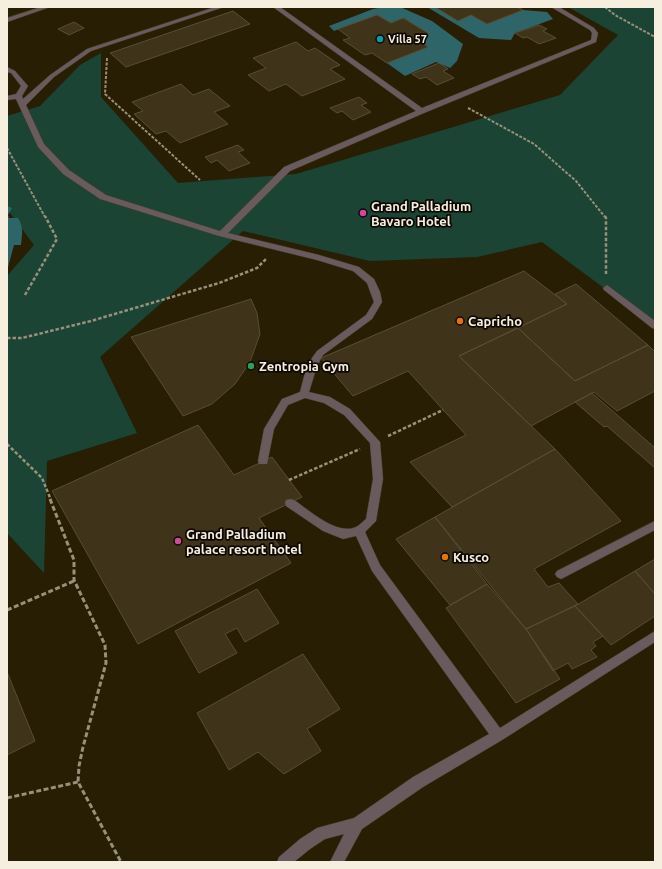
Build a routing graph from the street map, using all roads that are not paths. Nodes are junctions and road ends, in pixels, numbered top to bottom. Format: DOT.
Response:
graph roads {
  1 [pos="47,7"];
  2 [pos="221,7"];
  3 [pos="276,7"];
  4 [pos="554,7"];
  5 [pos="7,20"];
  6 [pos="7,69"];
  7 [pos="18,96"];
  8 [pos="7,98"];
  9 [pos="22,104"];
  10 [pos="420,111"];
  11 [pos="222,234"];
  12 [pos="607,288"];
  13 [pos="655,326"];
  14 [pos="304,394"];
  15 [pos="263,461"];
  16 [pos="290,503"];
  17 [pos="655,525"];
  18 [pos="359,531"];
  19 [pos="561,574"];
  20 [pos="655,636"];
  21 [pos="498,736"];
  22 [pos="357,824"];
  23 [pos="284,862"];
  24 [pos="337,862"];
  1 -- 5 [label="street"];
  2 -- 9 [label="street"];
  3 -- 10 [label="street"];
  4 -- 10 [label="street"];
  6 -- 7 [label="street"];
  7 -- 8 [label="street"];
  7 -- 9 [label="street"];
  9 -- 11 [label="street"];
  10 -- 11 [label="street"];
  11 -- 14 [label="street"];
  12 -- 13 [label="street"];
  14 -- 15 [label="street"];
  14 -- 18 [label="street"];
  16 -- 18 [label="street"];
  17 -- 19 [label="street"];
  18 -- 21 [label="street"];
  20 -- 21 [label="street"];
  21 -- 22 [label="street"];
  22 -- 23 [label="street"];
  22 -- 24 [label="street"];
}
